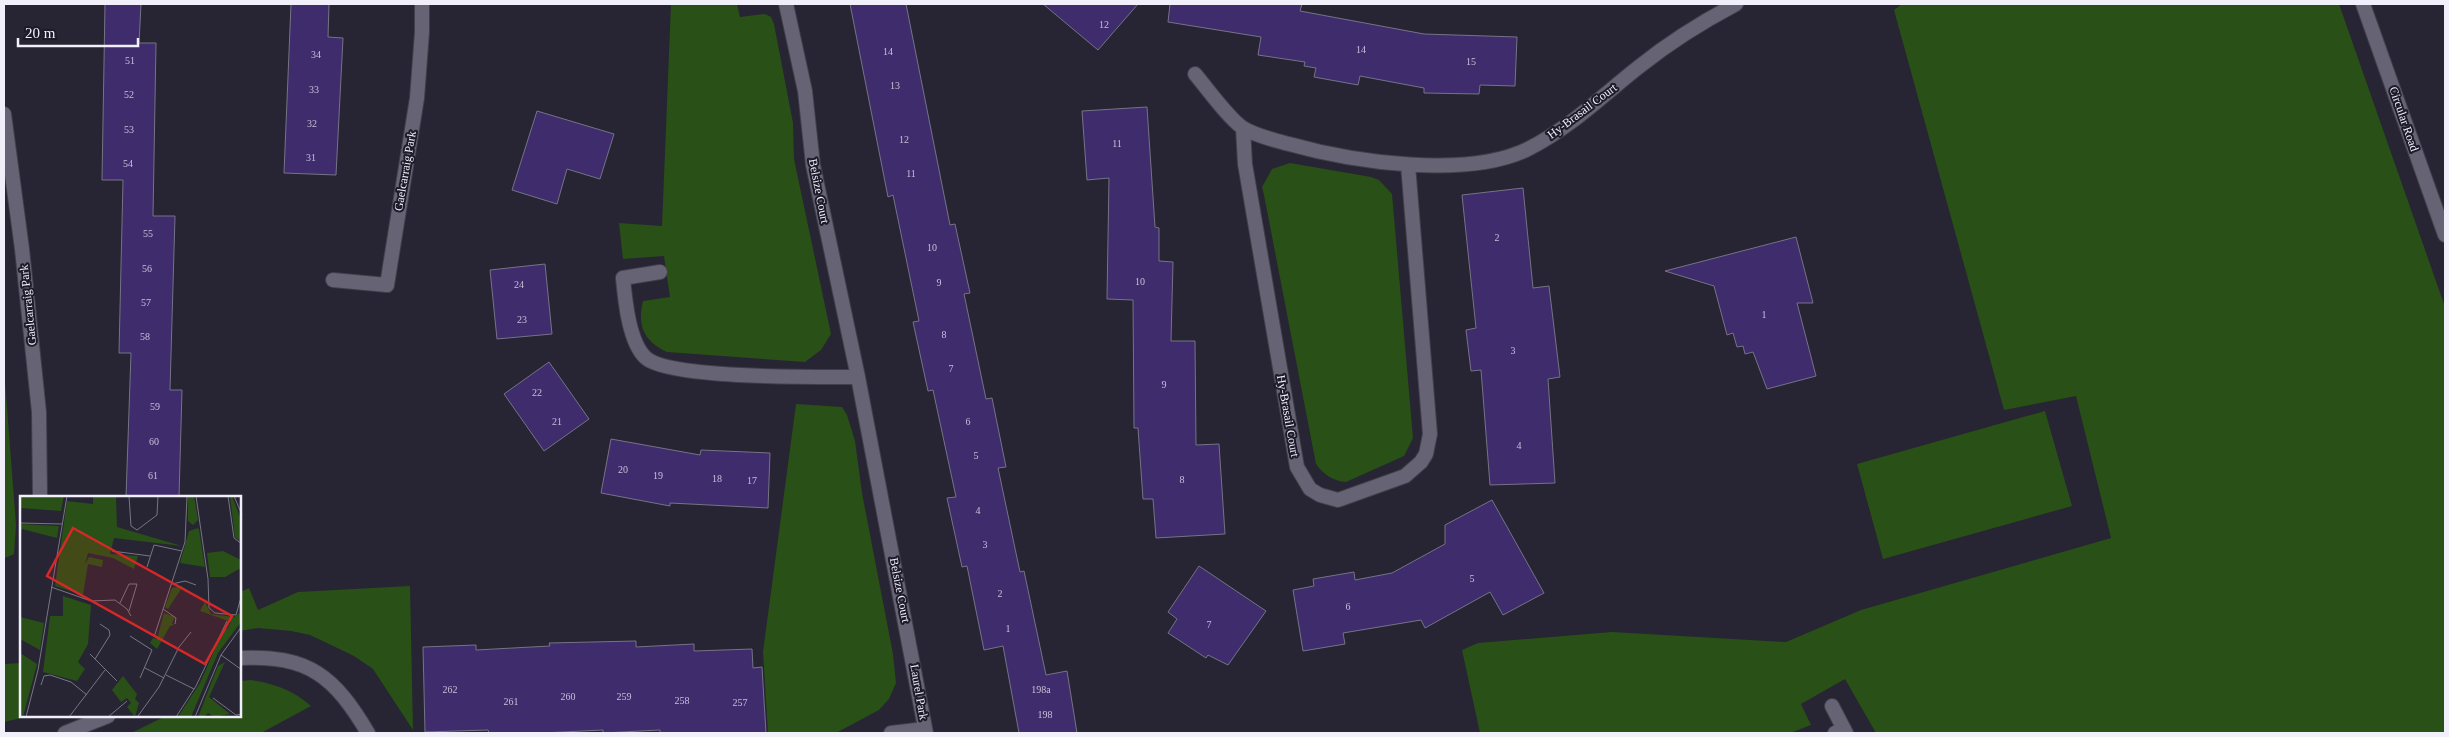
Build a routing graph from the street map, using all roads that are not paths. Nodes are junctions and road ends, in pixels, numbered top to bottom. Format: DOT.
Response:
graph roads {
  1 [pos="422,4"];
  2 [pos="786,4"];
  3 [pos="1736,4"];
  4 [pos="2363,4"];
  5 [pos="1195,74"];
  6 [pos="4,114"];
  7 [pos="1243,128"];
  8 [pos="1408,165"];
  9 [pos="2445,234"];
  10 [pos="660,272"];
  11 [pos="333,280"];
  12 [pos="858,377"];
  13 [pos="40,496"];
  14 [pos="912,655"];
  15 [pos="241,658"];
  16 [pos="1832,706"];
  17 [pos="106,717"];
  18 [pos="926,731"];
  19 [pos="1842,732"];
  20 [pos="66,733"];
  21 [pos="368,733"];
  22 [pos="891,733"];
  1 -- 11 [label="street, Gaelcarraig Park"];
  2 -- 12 [label="street, Belsize Court"];
  3 -- 8 [label="street, Hy-Brasail Court"];
  4 -- 9 [label="street, Circular Road"];
  5 -- 7 [label="street"];
  6 -- 13 [label="street, Gaelcarraig Park"];
  7 -- 8 [label="street, Hy-Brasail Court"];
  7 -- 8 [label="street, Hy-Brasail Court"];
  10 -- 12 [label="street"];
  12 -- 14 [label="street, Belsize Court"];
  14 -- 18 [label="street, Laurel Park"];
  15 -- 21 [label="street"];
  16 -- 19 [label="street"];
  17 -- 20 [label="street"];
  18 -- 22 [label="street, Laurel Park"];
}
